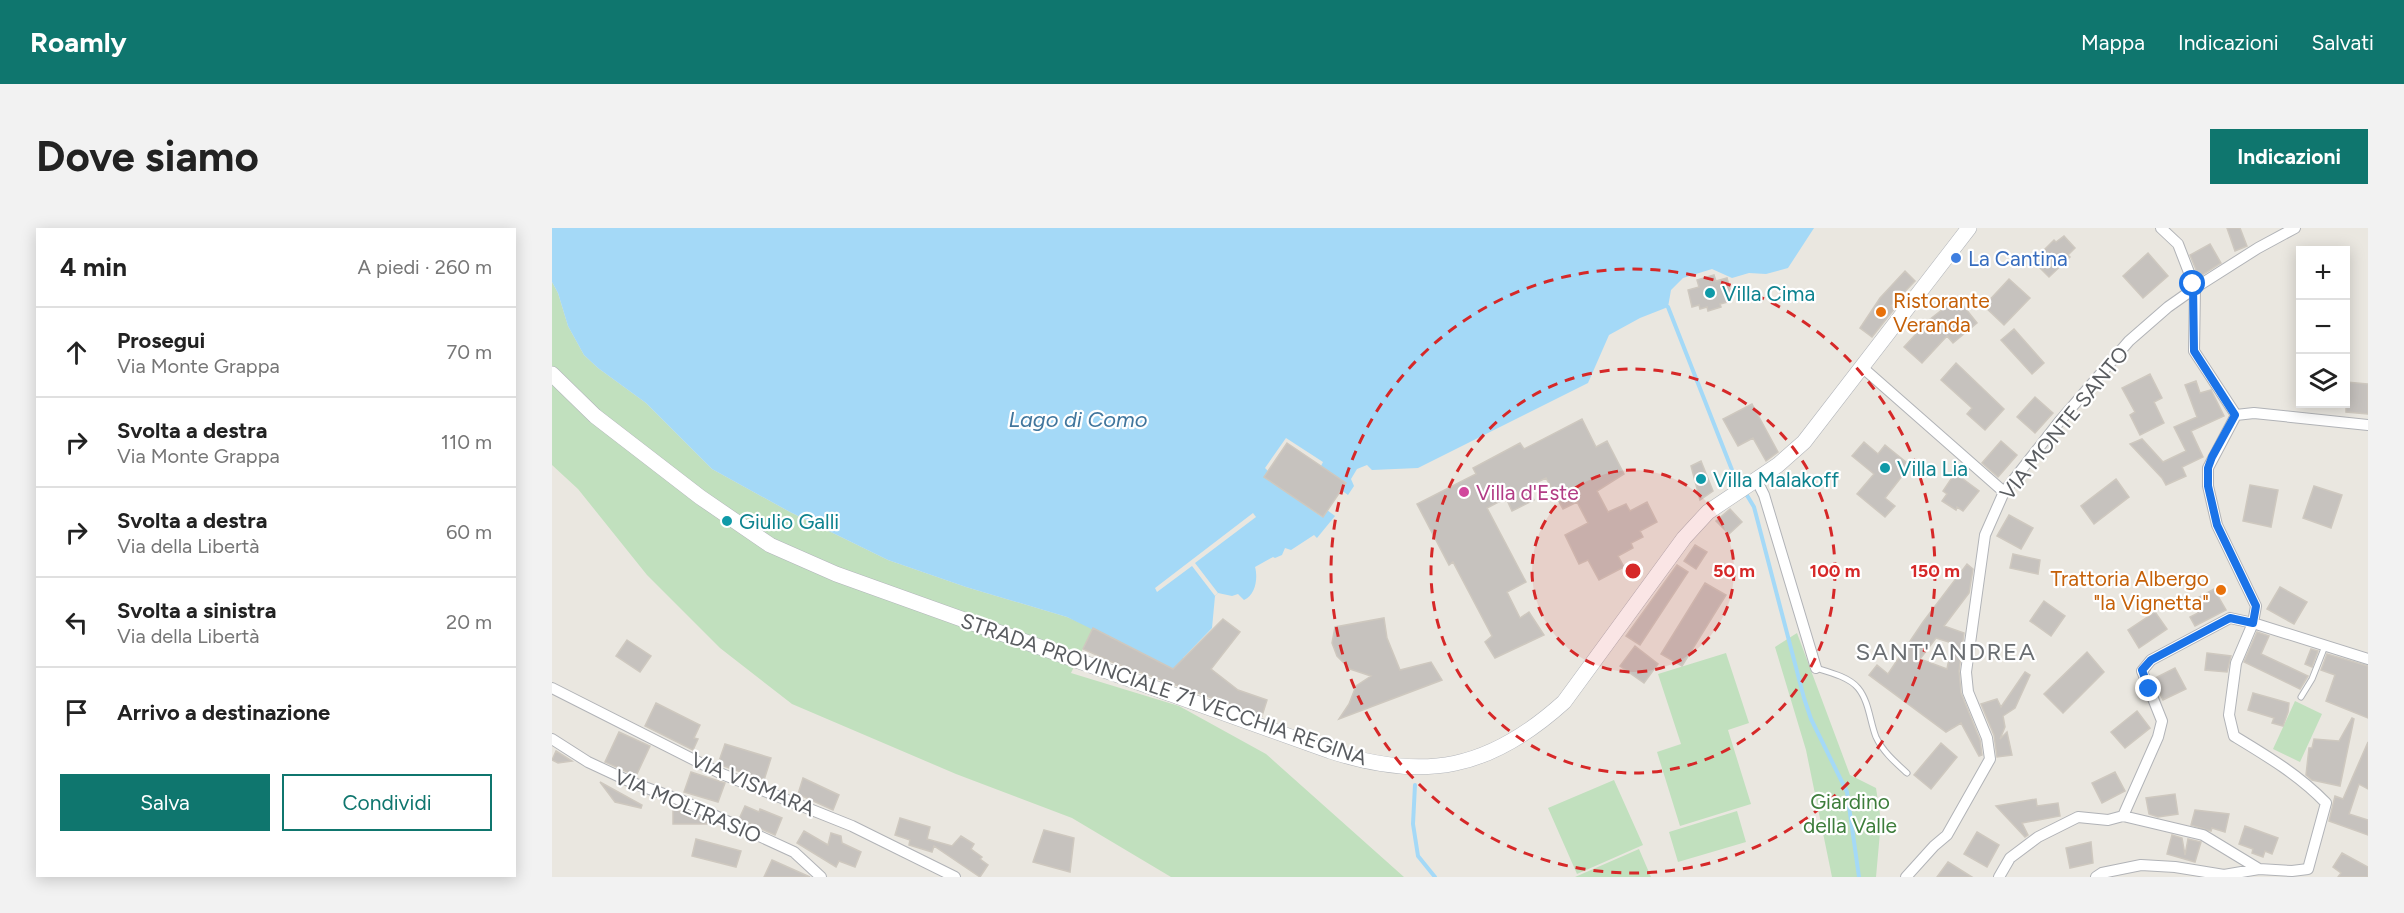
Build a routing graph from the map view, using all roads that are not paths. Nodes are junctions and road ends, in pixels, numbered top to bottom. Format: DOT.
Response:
graph roads {
  1 [pos="1969,228"];
  2 [pos="2161,228"];
  3 [pos="2295,228"];
  4 [pos="2195,288"];
  5 [pos="1863,368"];
  6 [pos="552,374"];
  7 [pos="2235,415"];
  8 [pos="2368,425"];
  9 [pos="1753,481"];
  10 [pos="2004,492"];
  11 [pos="2253,623"];
  12 [pos="2325,646"];
  13 [pos="2368,659"];
  14 [pos="1816,668"];
  15 [pos="552,688"];
  16 [pos="2301,697"];
  17 [pos="552,739"];
  18 [pos="1907,773"];
  19 [pos="2123,816"];
  20 [pos="2259,869"];
  21 [pos="2309,873"];
  22 [pos="821,877"];
  23 [pos="955,877"];
  24 [pos="1906,877"];
  25 [pos="1999,877"];
  26 [pos="2096,877"];
  1 -- 5 [label="street, STRADA PROVINCIALE 71 VECCHIA REGINA"];
  2 -- 4 [label="street"];
  3 -- 4 [label="street, VIA MONTE SANTO"];
  4 -- 7 [label="street"];
  4 -- 10 [label="street, VIA MONTE SANTO"];
  5 -- 9 [label="street, STRADA PROVINCIALE 71 VECCHIA REGINA"];
  5 -- 10 [label="street"];
  6 -- 9 [label="street, STRADA PROVINCIALE 71 VECCHIA REGINA"];
  7 -- 8 [label="street"];
  7 -- 11 [label="street"];
  9 -- 14 [label="street"];
  10 -- 24 [label="street, VIA MONTE SANTO"];
  11 -- 12 [label="street"];
  11 -- 19 [label="street"];
  11 -- 21 [label="street"];
  12 -- 13 [label="street"];
  12 -- 16 [label="lane"];
  14 -- 18 [label="lane"];
  15 -- 23 [label="street, VIA VISMARA"];
  17 -- 22 [label="street, VIA MOLTRASIO"];
  19 -- 20 [label="street"];
  19 -- 25 [label="street"];
  20 -- 21 [label="street"];
  20 -- 26 [label="street"];
}
